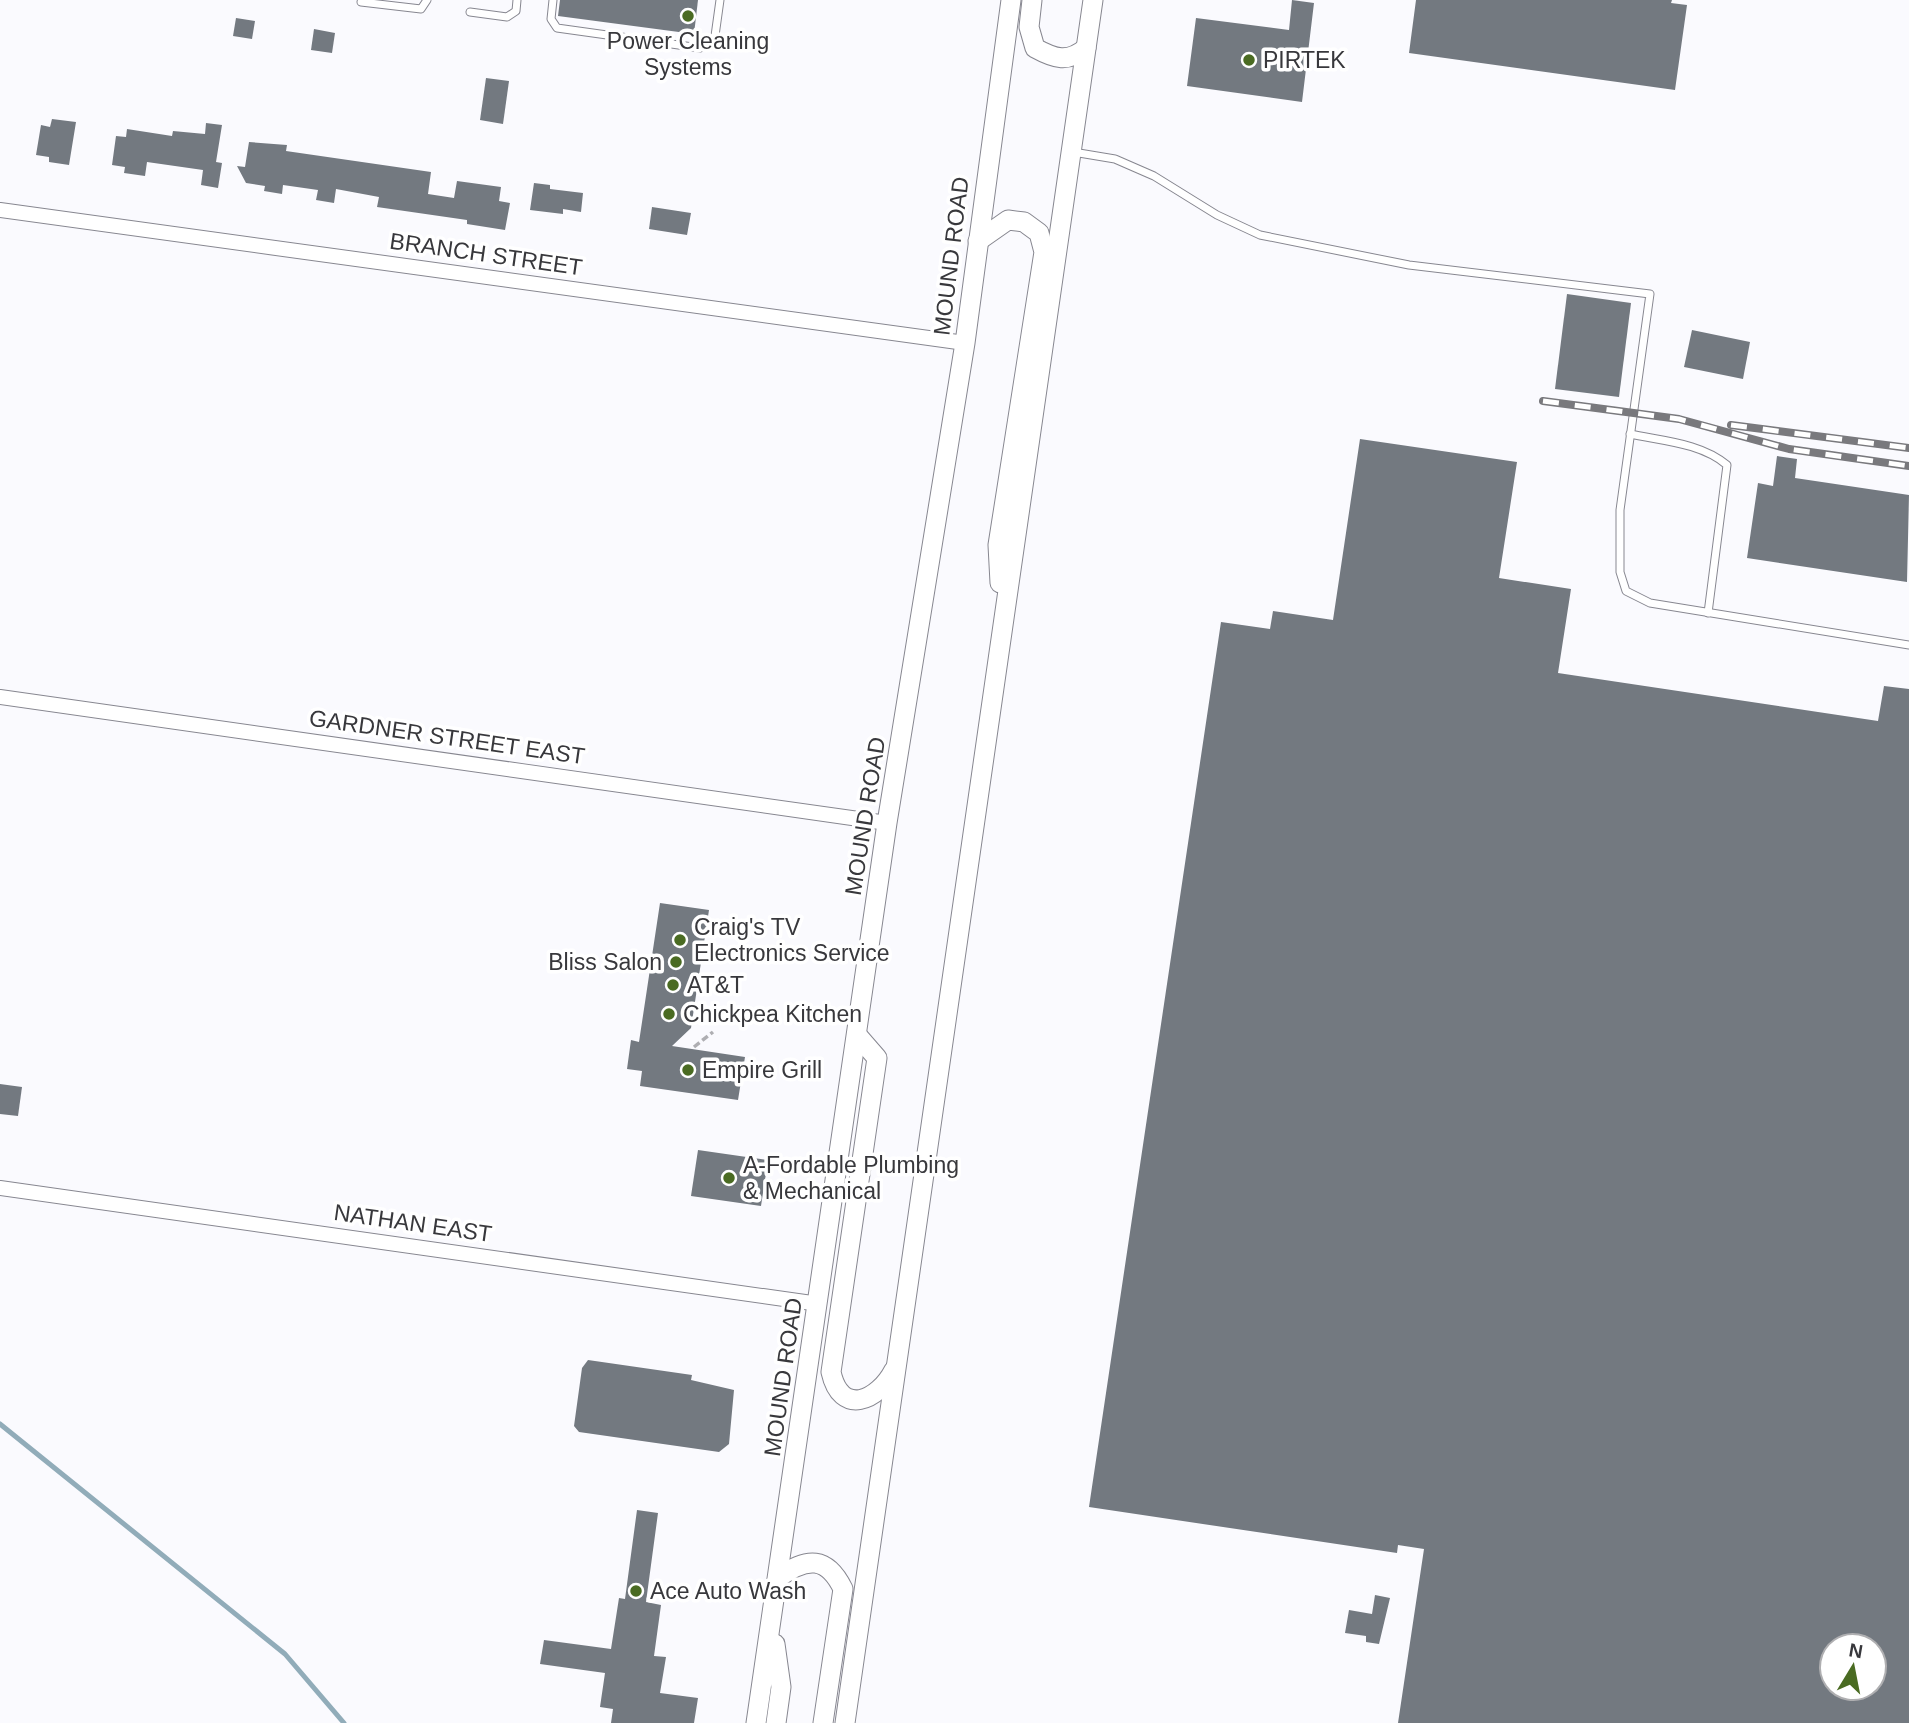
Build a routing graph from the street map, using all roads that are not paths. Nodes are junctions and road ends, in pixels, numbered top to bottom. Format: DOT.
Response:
graph roads {
  1 [pos="426,0"];
  2 [pos="517,0"];
  3 [pos="553,0"];
  4 [pos="720,0"];
  5 [pos="1011,0"];
  6 [pos="1032,0"];
  7 [pos="1093,0"];
  8 [pos="361,2"];
  9 [pos="470,12"];
  10 [pos="1086,48"];
  11 [pos="1072,152"];
  12 [pos="0,210"];
  13 [pos="978,241"];
  14 [pos="965,343"];
  15 [pos="1630,434"];
  16 [pos="1708,613"];
  17 [pos="1002,626"];
  18 [pos="1909,645"];
  19 [pos="0,697"];
  20 [pos="887,823"];
  21 [pos="858,1035"];
  22 [pos="0,1188"];
  23 [pos="819,1304"];
  24 [pos="900,1361"];
  25 [pos="779,1577"];
  26 [pos="772,1622"];
  27 [pos="756,1723"];
  28 [pos="776,1723"];
  29 [pos="823,1723"];
  30 [pos="845,1723"];
  1 -- 8 [label="lane"];
  2 -- 9 [label="lane"];
  3 -- 4 [label="lane"];
  5 -- 13 [label="main road, MOUND ROAD"];
  6 -- 10 [label="main road"];
  7 -- 10 [label="main road"];
  10 -- 11 [label="main road"];
  11 -- 15 [label="lane"];
  11 -- 17 [label="main road"];
  12 -- 14 [label="street, BRANCH STREET"];
  13 -- 14 [label="main road, MOUND ROAD"];
  13 -- 17 [label="main road"];
  14 -- 20 [label="main road, MOUND ROAD"];
  15 -- 16 [label="lane"];
  15 -- 16 [label="lane"];
  16 -- 18 [label="lane"];
  17 -- 24 [label="main road"];
  19 -- 20 [label="street, GARDNER STREET EAST"];
  20 -- 21 [label="main road, MOUND ROAD"];
  21 -- 23 [label="main road, MOUND ROAD"];
  21 -- 24 [label="main road"];
  22 -- 23 [label="street, NATHAN EAST"];
  23 -- 25 [label="main road, MOUND ROAD"];
  24 -- 30 [label="main road"];
  25 -- 26 [label="main road, MOUND ROAD"];
  25 -- 29 [label="main road"];
  26 -- 27 [label="main road, MOUND ROAD"];
  26 -- 28 [label="main road"];
}
